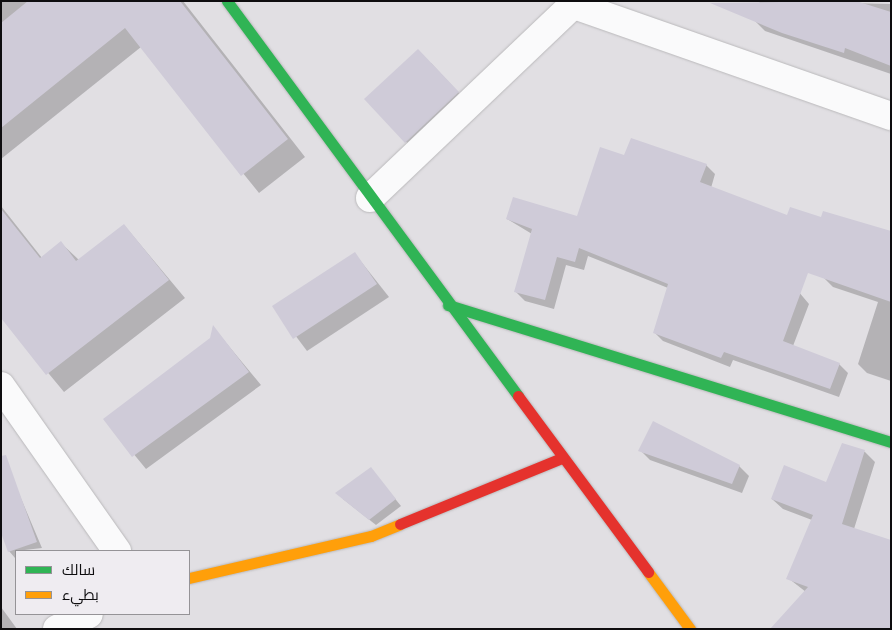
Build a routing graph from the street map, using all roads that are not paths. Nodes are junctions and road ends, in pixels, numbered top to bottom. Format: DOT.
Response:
graph roads {
  1 [pos="227,1"];
  2 [pos="575,3"];
  3 [pos="891,116"];
  4 [pos="370,198"];
  5 [pos="448,304"];
  6 [pos="1,386"];
  7 [pos="891,442"];
  8 [pos="562,458"];
  9 [pos="116,550"];
  10 [pos="190,578"];
  11 [pos="87,615"];
  12 [pos="57,629"];
  13 [pos="690,629"];
  1 -- 4 [label="street"];
  2 -- 3 [label="street"];
  2 -- 4 [label="street"];
  4 -- 5 [label="street"];
  5 -- 7 [label="street"];
  5 -- 8 [label="street"];
  6 -- 9 [label="street"];
  8 -- 10 [label="street"];
  8 -- 13 [label="street"];
  11 -- 12 [label="street"];
}
